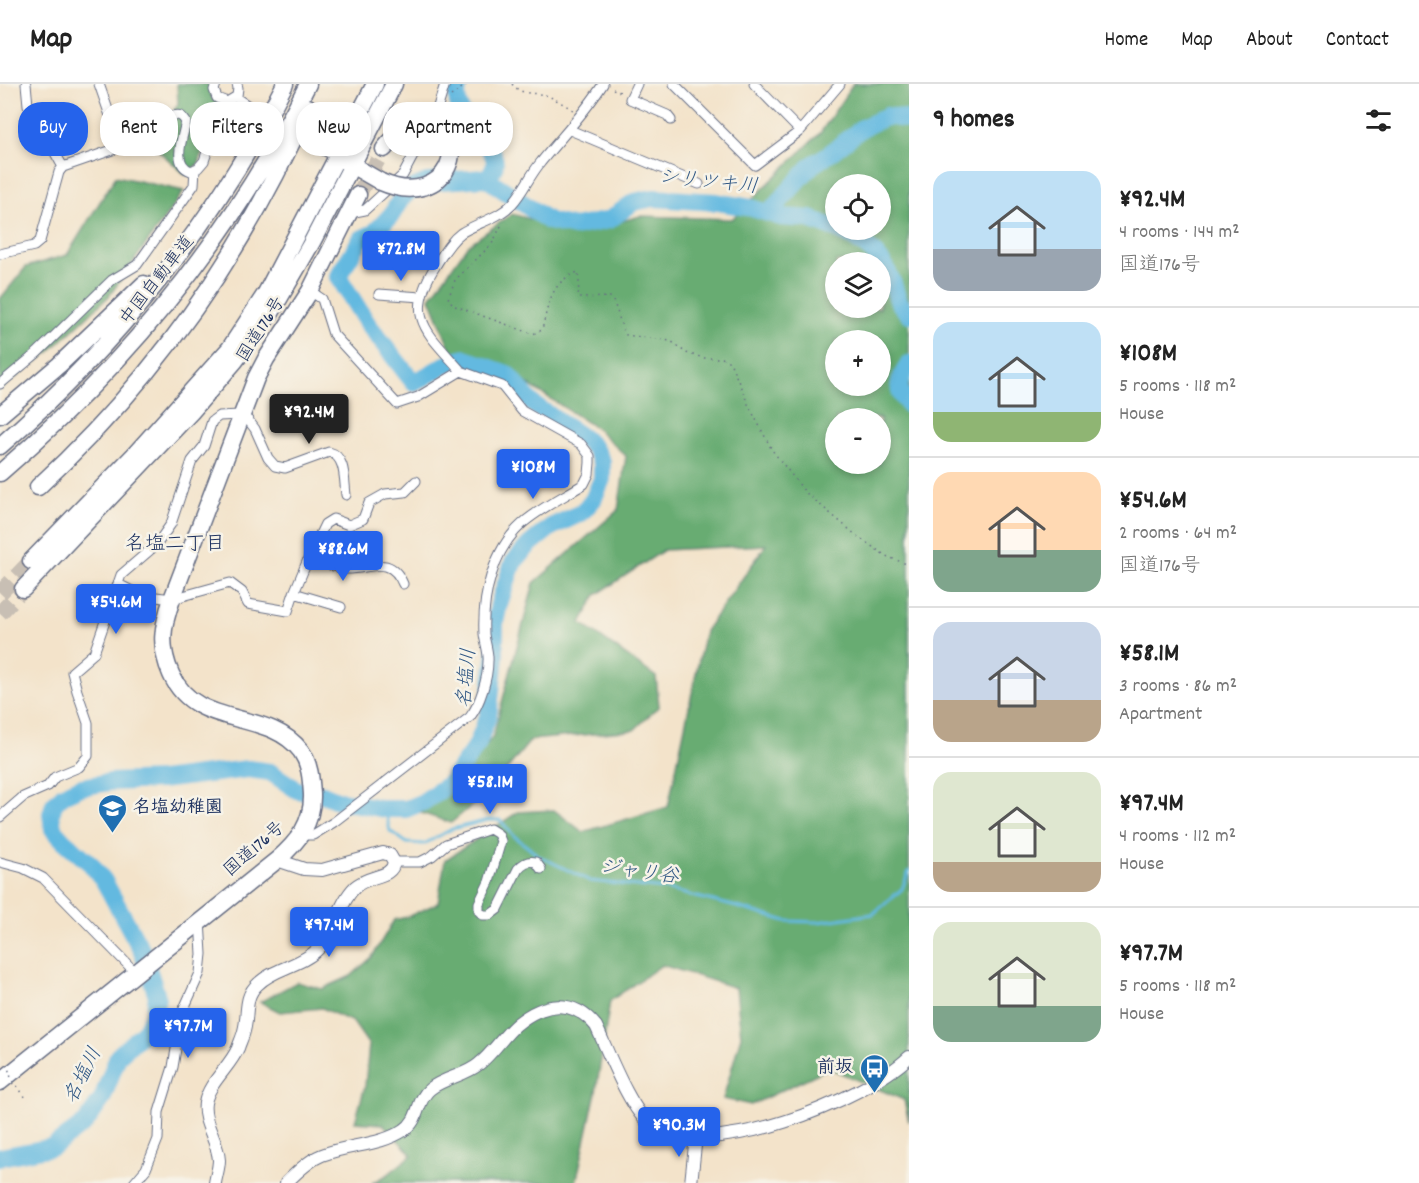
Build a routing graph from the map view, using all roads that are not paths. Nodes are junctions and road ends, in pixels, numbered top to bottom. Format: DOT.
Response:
graph roads {
  1 [pos="26,84"];
  2 [pos="99,84"];
  3 [pos="216,84"];
  4 [pos="237,84"];
  5 [pos="285,84"];
  6 [pos="308,84"];
  7 [pos="317,84"];
  8 [pos="375,84"];
  9 [pos="394,84"];
  10 [pos="445,84"];
  11 [pos="637,84"];
  12 [pos="674,84"];
  13 [pos="754,84"];
  14 [pos="840,84"];
  15 [pos="605,85"];
  16 [pos="236,98"];
  17 [pos="105,102"];
  18 [pos="224,102"];
  19 [pos="242,102"];
  20 [pos="178,114"];
  21 [pos="671,120"];
  22 [pos="570,130"];
  23 [pos="800,132"];
  24 [pos="100,154"];
  25 [pos="206,156"];
  26 [pos="334,156"];
  27 [pos="451,156"];
  28 [pos="344,161"];
  29 [pos="63,167"];
  30 [pos="195,169"];
  31 [pos="699,184"];
  32 [pos="358,195"];
  33 [pos="212,207"];
  34 [pos="350,213"];
  35 [pos="0,254"];
  36 [pos="310,291"];
  37 [pos="379,294"];
  38 [pos="421,297"];
  39 [pos="461,370"];
  40 [pos="0,384"];
  41 [pos="0,415"];
  42 [pos="240,415"];
  43 [pos="0,446"];
  44 [pos="0,473"];
  45 [pos="416,481"];
  46 [pos="38,487"];
  47 [pos="346,495"];
  48 [pos="309,557"];
  49 [pos="31,561"];
  50 [pos="118,584"];
  51 [pos="403,584"];
  52 [pos="23,589"];
  53 [pos="294,593"];
  54 [pos="172,599"];
  55 [pos="341,607"];
  56 [pos="0,817"];
  57 [pos="302,835"];
  58 [pos="277,860"];
  59 [pos="0,862"];
  60 [pos="394,862"];
  61 [pos="541,869"];
  62 [pos="200,920"];
  63 [pos="140,968"];
  64 [pos="909,1058"];
  65 [pos="0,1083"];
  66 [pos="696,1136"];
  67 [pos="134,1183"];
  68 [pos="215,1183"];
  69 [pos="286,1183"];
  70 [pos="691,1183"];
  1 -- 29 [label="street"];
  2 -- 17 [label="street"];
  3 -- 18 [label="street"];
  4 -- 16 [label="street"];
  5 -- 33 [label="highway, 中国自動車道"];
  6 -- 44 [label="highway, 中国自動車道"];
  7 -- 46 [label="highway"];
  8 -- 28 [label="highway, 国道176号"];
  9 -- 28 [label="highway, 国道176号"];
  10 -- 34 [label="street"];
  11 -- 21 [label="street"];
  12 -- 23 [label="street"];
  13 -- 23 [label="street"];
  14 -- 23 [label="street"];
  15 -- 22 [label="street"];
  16 -- 18 [label="street"];
  16 -- 19 [label="street"];
  20 -- 30 [label="street"];
  22 -- 31 [label="street"];
  22 -- 38 [label="street"];
  24 -- 29 [label="street"];
  25 -- 30 [label="street"];
  26 -- 28 [label="street"];
  27 -- 28 [label="highway, bridge"];
  28 -- 49 [label="highway, 国道176号"];
  28 -- 52 [label="highway, 国道176号"];
  29 -- 35 [label="street"];
  30 -- 40 [label="street"];
  32 -- 34 [label="highway, 国道176号"];
  33 -- 41 [label="highway"];
  33 -- 43 [label="highway, 中国自動車道"];
  34 -- 36 [label="highway, 国道176号"];
  36 -- 39 [label="street"];
  36 -- 42 [label="highway, 国道176号"];
  37 -- 38 [label="street"];
  38 -- 39 [label="street"];
  39 -- 57 [label="street"];
  42 -- 47 [label="street"];
  42 -- 50 [label="street"];
  42 -- 54 [label="highway, 国道176号"];
  45 -- 48 [label="street"];
  48 -- 51 [label="street"];
  48 -- 53 [label="street"];
  50 -- 54 [label="street"];
  50 -- 56 [label="street"];
  53 -- 54 [label="street"];
  53 -- 55 [label="street"];
  54 -- 57 [label="highway, 国道176号"];
  57 -- 58 [label="highway, 国道176号"];
  58 -- 60 [label="street"];
  58 -- 62 [label="highway, 国道176号"];
  59 -- 63 [label="street"];
  60 -- 61 [label="street"];
  60 -- 68 [label="street"];
  62 -- 63 [label="highway, 国道176号"];
  62 -- 67 [label="street"];
  63 -- 65 [label="highway, 国道176号"];
  64 -- 66 [label="street"];
  66 -- 69 [label="street"];
  66 -- 70 [label="street"];
}
